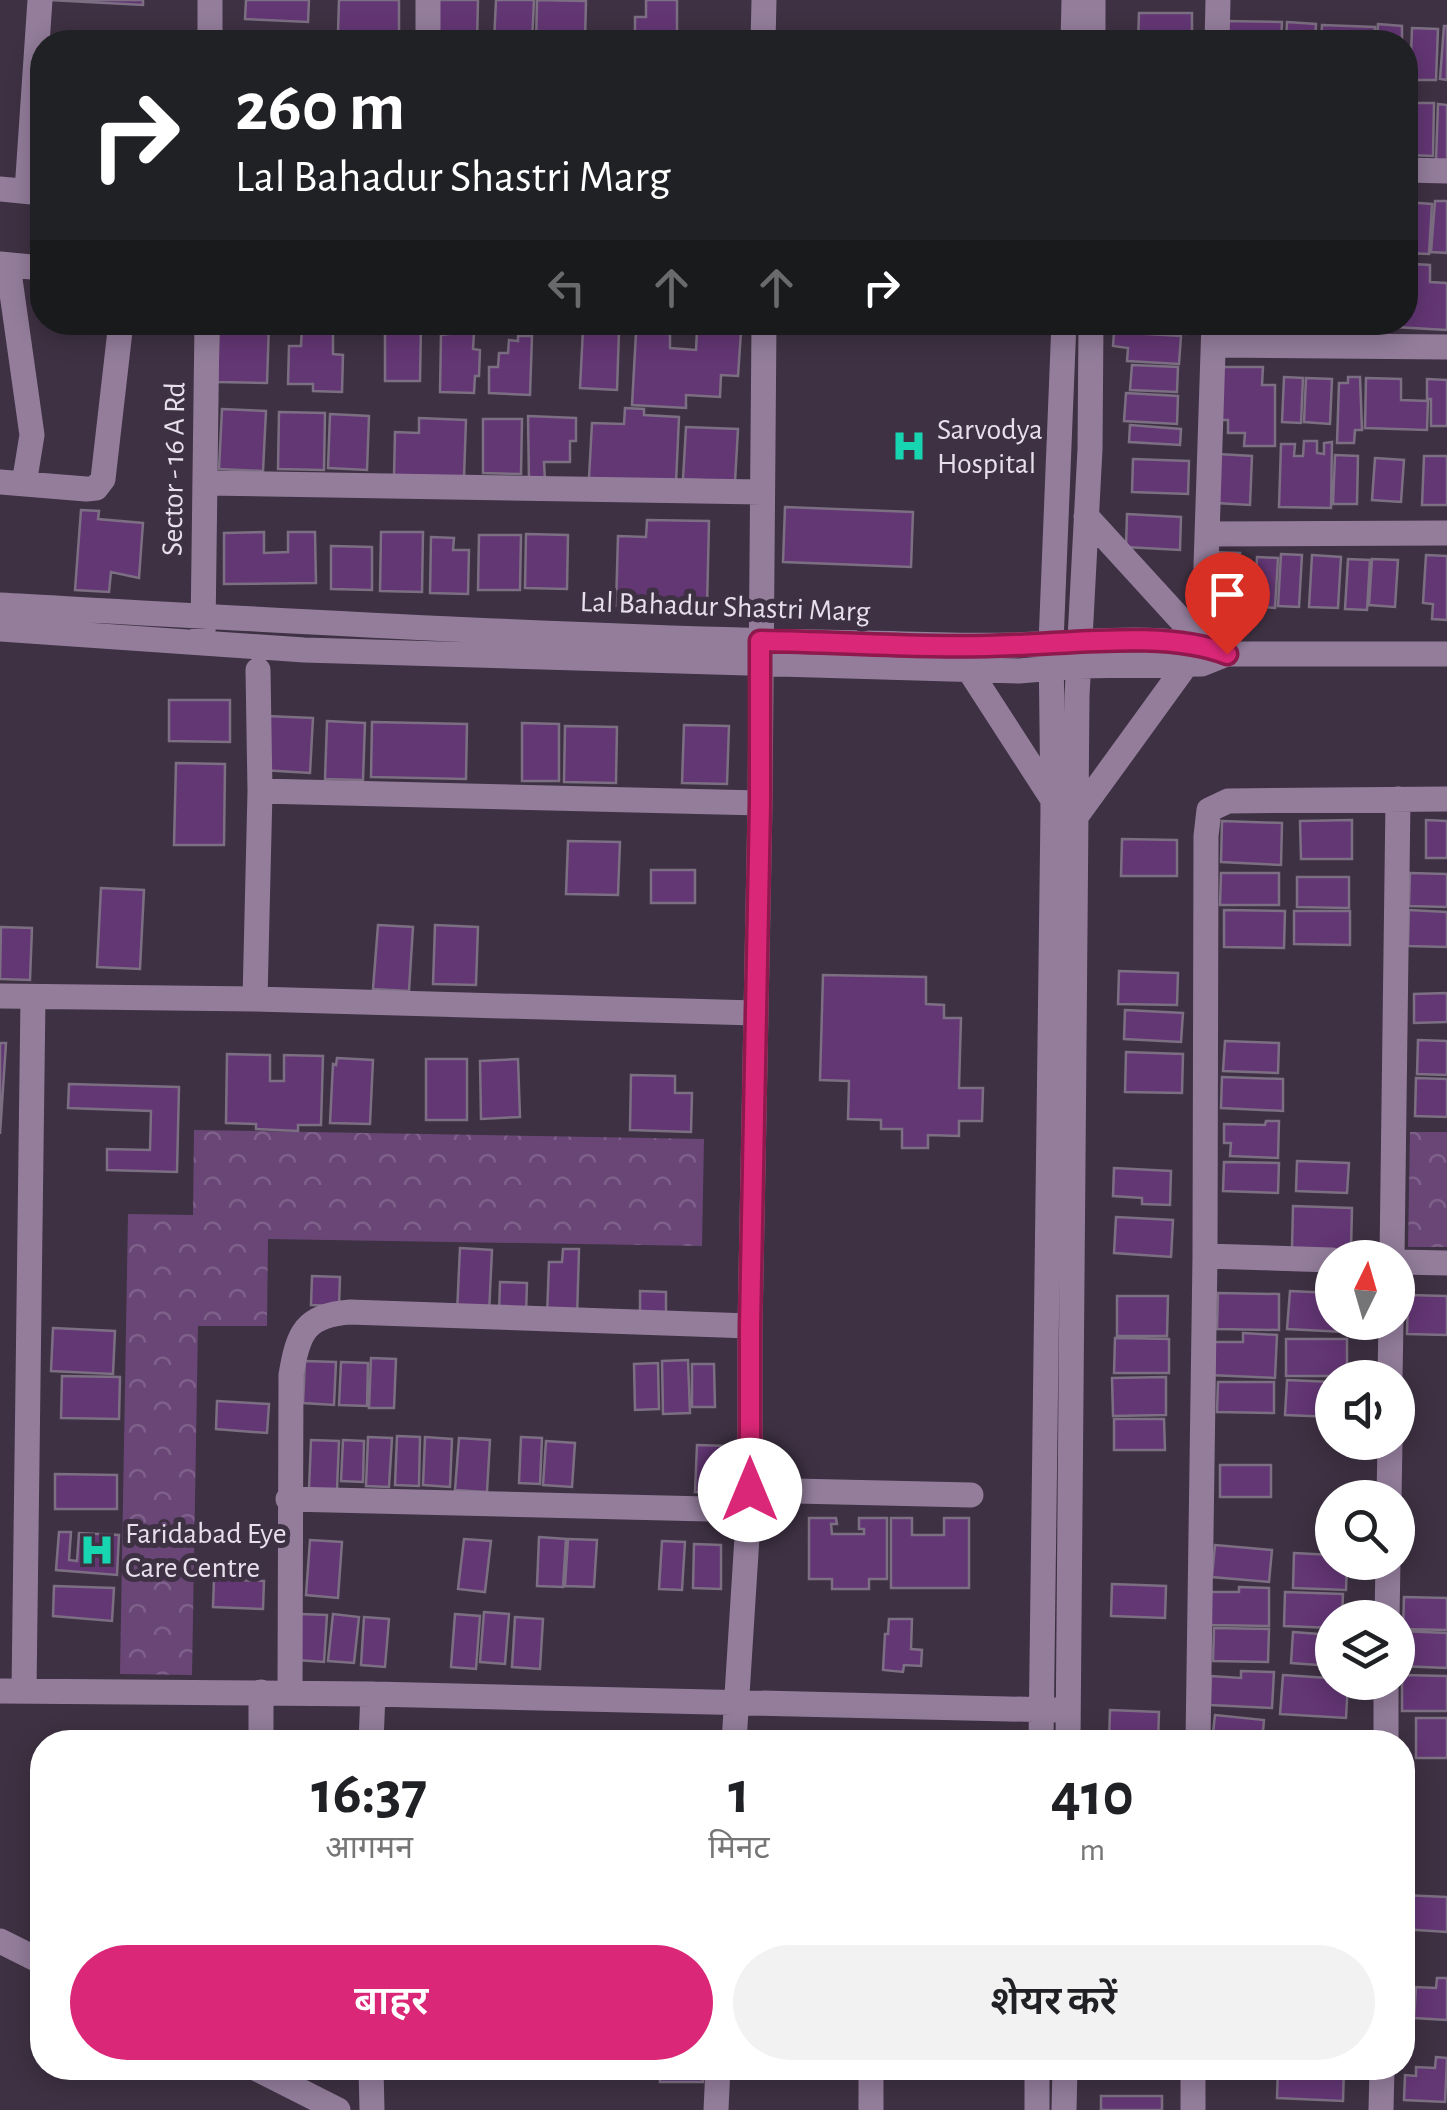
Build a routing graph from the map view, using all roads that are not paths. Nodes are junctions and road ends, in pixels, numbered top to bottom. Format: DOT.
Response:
graph roads {
  1 [pos="40,0"];
  2 [pos="210,0"];
  3 [pos="428,0"];
  4 [pos="764,0"];
  5 [pos="1074,0"];
  6 [pos="1093,0"];
  7 [pos="1218,0"];
  8 [pos="39,30"];
  9 [pos="210,30"];
  10 [pos="428,30"];
  11 [pos="763,30"];
  12 [pos="1074,30"];
  13 [pos="1093,30"];
  14 [pos="1217,30"];
  15 [pos="1418,170"];
  16 [pos="1447,171"];
  17 [pos="0,188"];
  18 [pos="30,191"];
  19 [pos="4,265"];
  20 [pos="30,267"];
  21 [pos="120,335"];
  22 [pos="207,335"];
  23 [pos="764,335"];
  24 [pos="1063,335"];
  25 [pos="1091,335"];
  26 [pos="1214,335"];
  27 [pos="1232,335"];
  28 [pos="1447,347"];
  29 [pos="12,483"];
  30 [pos="205,483"];
  31 [pos="762,492"];
  32 [pos="1086,516"];
  33 [pos="1447,533"];
  34 [pos="1206,534"];
  35 [pos="0,605"];
  36 [pos="0,629"];
  37 [pos="203,629"];
  38 [pos="760,652"];
  39 [pos="1079,654"];
  40 [pos="1447,654"];
  41 [pos="1051,656"];
  42 [pos="1205,656"];
  43 [pos="258,670"];
  44 [pos="968,670"];
  45 [pos="260,791"];
  46 [pos="1398,799"];
  47 [pos="1447,799"];
  48 [pos="1052,800"];
  49 [pos="760,803"];
  50 [pos="1078,814"];
  51 [pos="0,996"];
  52 [pos="33,997"];
  53 [pos="255,999"];
  54 [pos="755,1013"];
  55 [pos="1048,1135"];
  56 [pos="1075,1135"];
  57 [pos="1395,1240"];
  58 [pos="1205,1256"];
  59 [pos="1315,1259"];
  60 [pos="1415,1261"];
  61 [pos="1447,1263"];
  62 [pos="750,1326"];
  63 [pos="1073,1375"];
  64 [pos="1046,1376"];
  65 [pos="972,1495"];
  66 [pos="288,1500"];
  67 [pos="750,1500"];
  68 [pos="12,1691"];
  69 [pos="260,1692"];
  70 [pos="290,1692"];
  71 [pos="373,1694"];
  72 [pos="1386,1700"];
  73 [pos="735,1701"];
  74 [pos="1041,1710"];
  75 [pos="1068,1711"];
  76 [pos="261,1730"];
  77 [pos="372,1730"];
  78 [pos="734,1730"];
  79 [pos="1041,1730"];
  80 [pos="1068,1730"];
  81 [pos="1198,1730"];
  82 [pos="1386,1730"];
  83 [pos="0,1941"];
  84 [pos="30,1956"];
  85 [pos="282,2080"];
  86 [pos="371,2080"];
  87 [pos="717,2080"];
  88 [pos="872,2080"];
  89 [pos="1037,2080"];
  90 [pos="1065,2080"];
  91 [pos="1193,2080"];
  92 [pos="1382,2080"];
  93 [pos="338,2110"];
  94 [pos="372,2110"];
  95 [pos="716,2110"];
  96 [pos="872,2110"];
  97 [pos="1036,2110"];
  98 [pos="1064,2110"];
  99 [pos="1192,2110"];
  100 [pos="1381,2110"];
  1 -- 8 [label="street"];
  2 -- 9 [label="street"];
  3 -- 10 [label="street"];
  4 -- 11 [label="street"];
  5 -- 12 [label="street"];
  6 -- 13 [label="street"];
  7 -- 14 [label="street"];
  15 -- 16 [label="street"];
  17 -- 18 [label="street"];
  19 -- 20 [label="street"];
  19 -- 29 [label="street"];
  21 -- 29 [label="street"];
  22 -- 30 [label="street, Sector - 16 A Rd"];
  23 -- 31 [label="street"];
  24 -- 41 [label="street"];
  25 -- 32 [label="street"];
  26 -- 34 [label="street"];
  27 -- 28 [label="street"];
  30 -- 31 [label="street"];
  30 -- 37 [label="street, Sector - 16 A Rd"];
  31 -- 38 [label="street"];
  32 -- 39 [label="street"];
  32 -- 42 [label="street"];
  33 -- 34 [label="street"];
  34 -- 42 [label="street"];
  35 -- 37 [label="street"];
  36 -- 37 [label="street"];
  37 -- 38 [label="street"];
  38 -- 41 [label="street, Lal Bahadur Shastri Marg"];
  38 -- 44 [label="street"];
  38 -- 49 [label="street"];
  39 -- 41 [label="street, Lal Bahadur Shastri Marg"];
  39 -- 42 [label="street, Lal Bahadur Shastri Marg"];
  39 -- 50 [label="street"];
  40 -- 42 [label="street, Lal Bahadur Shastri Marg"];
  41 -- 44 [label="street"];
  41 -- 48 [label="street"];
  42 -- 50 [label="street"];
  43 -- 45 [label="street"];
  44 -- 48 [label="street"];
  45 -- 49 [label="street"];
  45 -- 53 [label="street"];
  46 -- 47 [label="street"];
  46 -- 57 [label="street"];
  46 -- 58 [label="street"];
  48 -- 55 [label="street"];
  49 -- 54 [label="street"];
  50 -- 56 [label="street"];
  51 -- 52 [label="street"];
  52 -- 53 [label="street"];
  52 -- 68 [label="street"];
  53 -- 54 [label="street"];
  54 -- 62 [label="street"];
  55 -- 56 [label="street"];
  55 -- 64 [label="street"];
  56 -- 63 [label="street"];
  58 -- 59 [label="street"];
  58 -- 81 [label="street"];
  60 -- 61 [label="street"];
  62 -- 66 [label="street"];
  62 -- 67 [label="street"];
  63 -- 64 [label="street"];
  63 -- 75 [label="street"];
  64 -- 74 [label="street"];
  65 -- 67 [label="street"];
  66 -- 67 [label="street"];
  66 -- 70 [label="street"];
  67 -- 73 [label="street"];
  68 -- 69 [label="street"];
  69 -- 70 [label="street"];
  69 -- 76 [label="street"];
  70 -- 71 [label="street"];
  71 -- 73 [label="street"];
  71 -- 77 [label="street"];
  72 -- 82 [label="street"];
  73 -- 74 [label="street"];
  73 -- 78 [label="street"];
  74 -- 75 [label="street"];
  74 -- 79 [label="street"];
  75 -- 80 [label="street"];
  83 -- 84 [label="street"];
  85 -- 93 [label="street"];
  86 -- 94 [label="street"];
  87 -- 95 [label="street"];
  88 -- 96 [label="street"];
  89 -- 97 [label="street"];
  90 -- 98 [label="street"];
  91 -- 99 [label="street"];
  92 -- 100 [label="street"];
}
